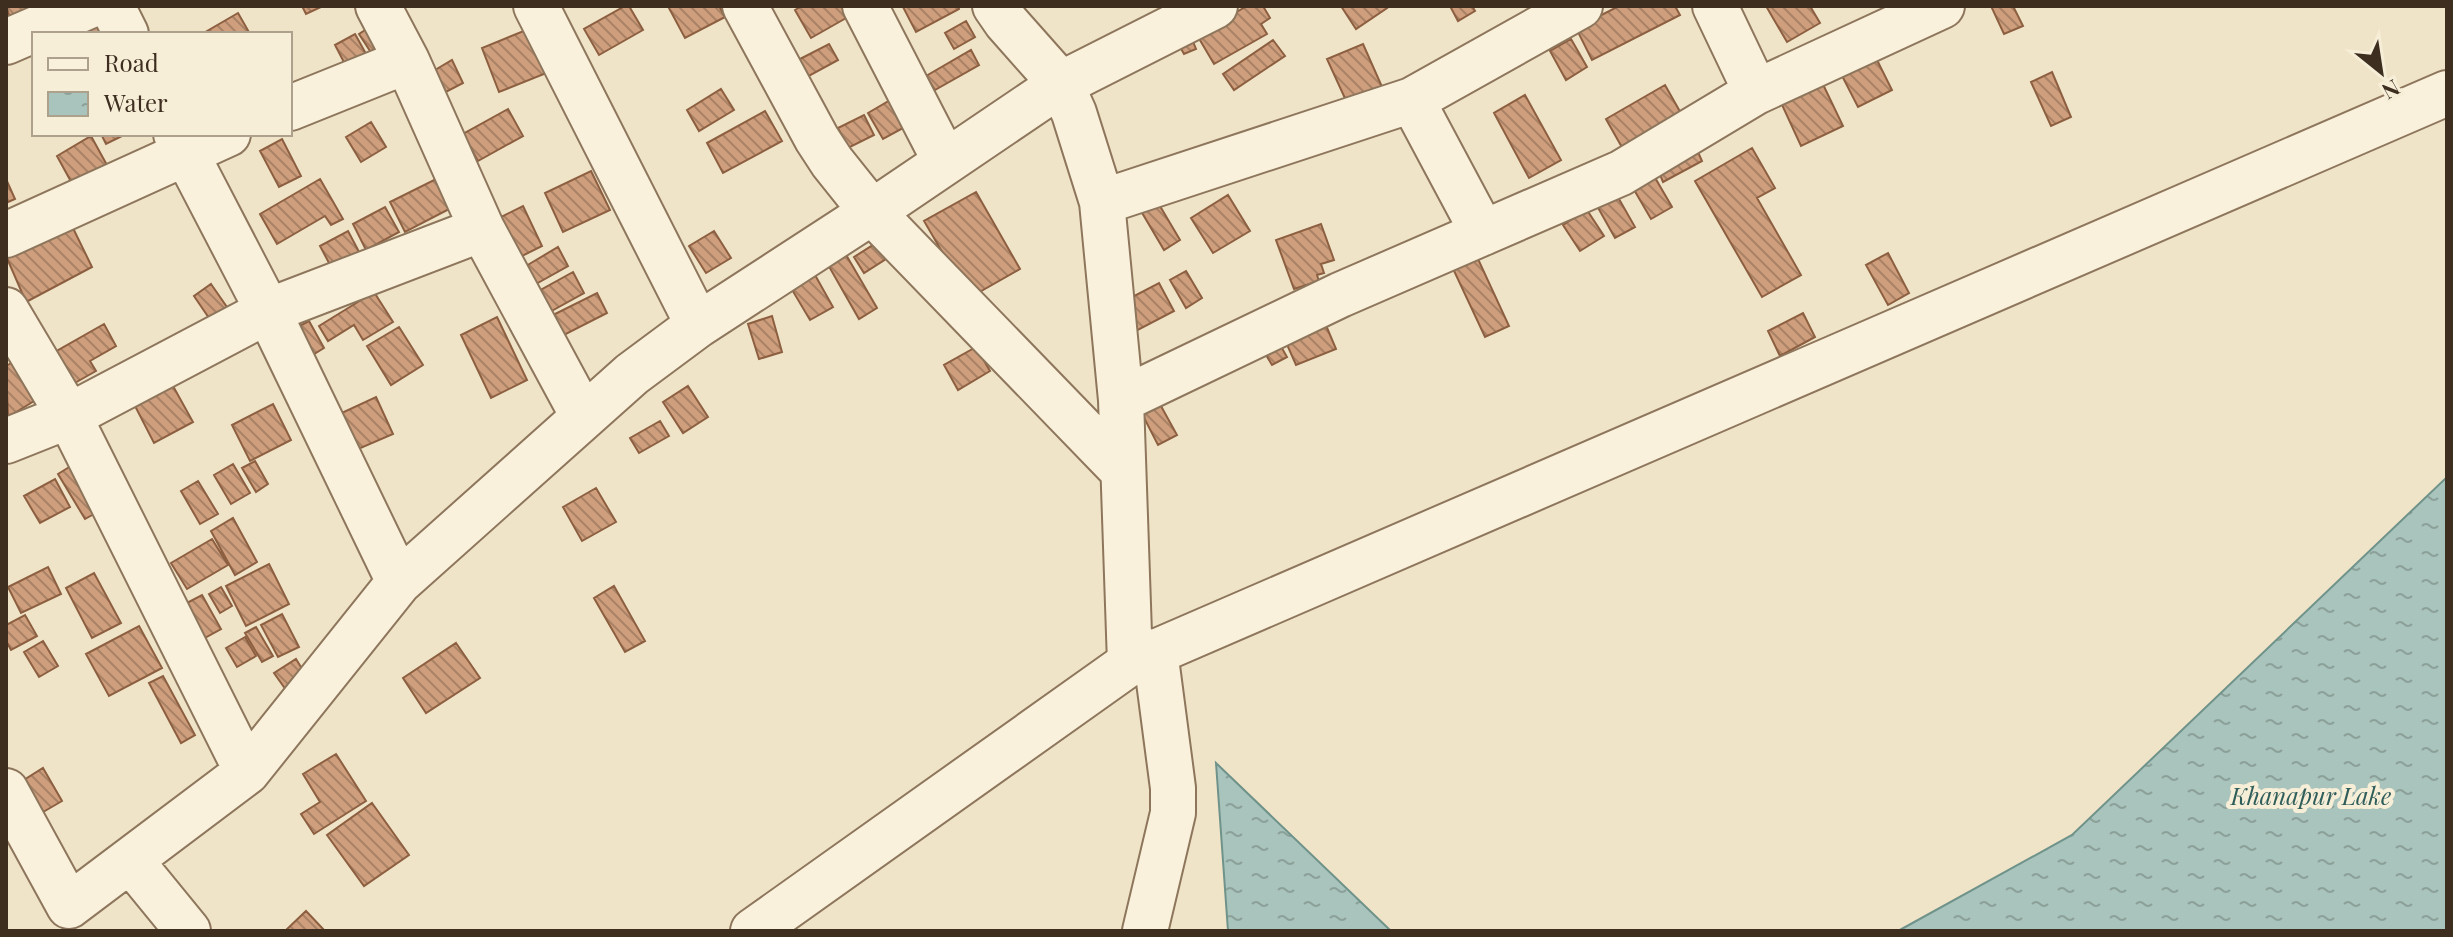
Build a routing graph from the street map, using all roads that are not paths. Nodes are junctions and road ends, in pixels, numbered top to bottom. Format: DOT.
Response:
graph roads {
  1 [pos="89,6"];
  2 [pos="112,6"];
  3 [pos="378,6"];
  4 [pos="536,6"];
  5 [pos="745,6"];
  6 [pos="865,6"];
  7 [pos="995,6"];
  8 [pos="1215,6"];
  9 [pos="1580,6"];
  10 [pos="1715,6"];
  11 [pos="1942,6"];
  12 [pos="125,32"];
  13 [pos="6,42"];
  14 [pos="407,61"];
  15 [pos="1061,84"];
  16 [pos="1756,92"];
  17 [pos="2447,93"];
  18 [pos="1412,100"];
  19 [pos="292,107"];
  20 [pos="218,136"];
  21 [pos="181,143"];
  22 [pos="945,161"];
  23 [pos="1102,202"];
  24 [pos="872,212"];
  25 [pos="482,229"];
  26 [pos="1483,233"];
  27 [pos="6,235"];
  28 [pos="6,310"];
  29 [pos="268,311"];
  30 [pos="698,325"];
  31 [pos="1121,400"];
  32 [pos="69,416"];
  33 [pos="583,416"];
  34 [pos="6,441"];
  35 [pos="1122,470"];
  36 [pos="399,582"];
  37 [pos="1142,657"];
  38 [pos="247,772"];
  39 [pos="6,791"];
  40 [pos="130,860"];
  41 [pos="58,918"];
  42 [pos="188,931"];
  43 [pos="753,931"];
  44 [pos="1145,931"];
  1 -- 13 [label="street"];
  2 -- 12 [label="street"];
  3 -- 14 [label="street"];
  4 -- 30 [label="street"];
  5 -- 24 [label="street"];
  6 -- 22 [label="street"];
  7 -- 15 [label="street"];
  8 -- 15 [label="street"];
  9 -- 18 [label="street"];
  10 -- 16 [label="street"];
  11 -- 16 [label="street"];
  14 -- 19 [label="street"];
  14 -- 25 [label="street"];
  15 -- 22 [label="street"];
  15 -- 23 [label="street"];
  16 -- 26 [label="street"];
  17 -- 37 [label="street"];
  18 -- 23 [label="street"];
  18 -- 26 [label="street"];
  20 -- 21 [label="street"];
  21 -- 27 [label="street"];
  21 -- 29 [label="street"];
  22 -- 24 [label="street"];
  23 -- 31 [label="street"];
  24 -- 30 [label="street"];
  24 -- 35 [label="street"];
  25 -- 29 [label="street"];
  25 -- 33 [label="street"];
  26 -- 31 [label="street"];
  28 -- 32 [label="street"];
  29 -- 32 [label="street"];
  29 -- 36 [label="street"];
  30 -- 33 [label="street"];
  31 -- 35 [label="street"];
  32 -- 34 [label="street"];
  32 -- 38 [label="street"];
  33 -- 36 [label="street"];
  35 -- 37 [label="street"];
  36 -- 38 [label="street"];
  37 -- 43 [label="street"];
  37 -- 44 [label="street"];
  38 -- 40 [label="street"];
  39 -- 41 [label="street"];
  40 -- 41 [label="street"];
  40 -- 42 [label="street"];
}
